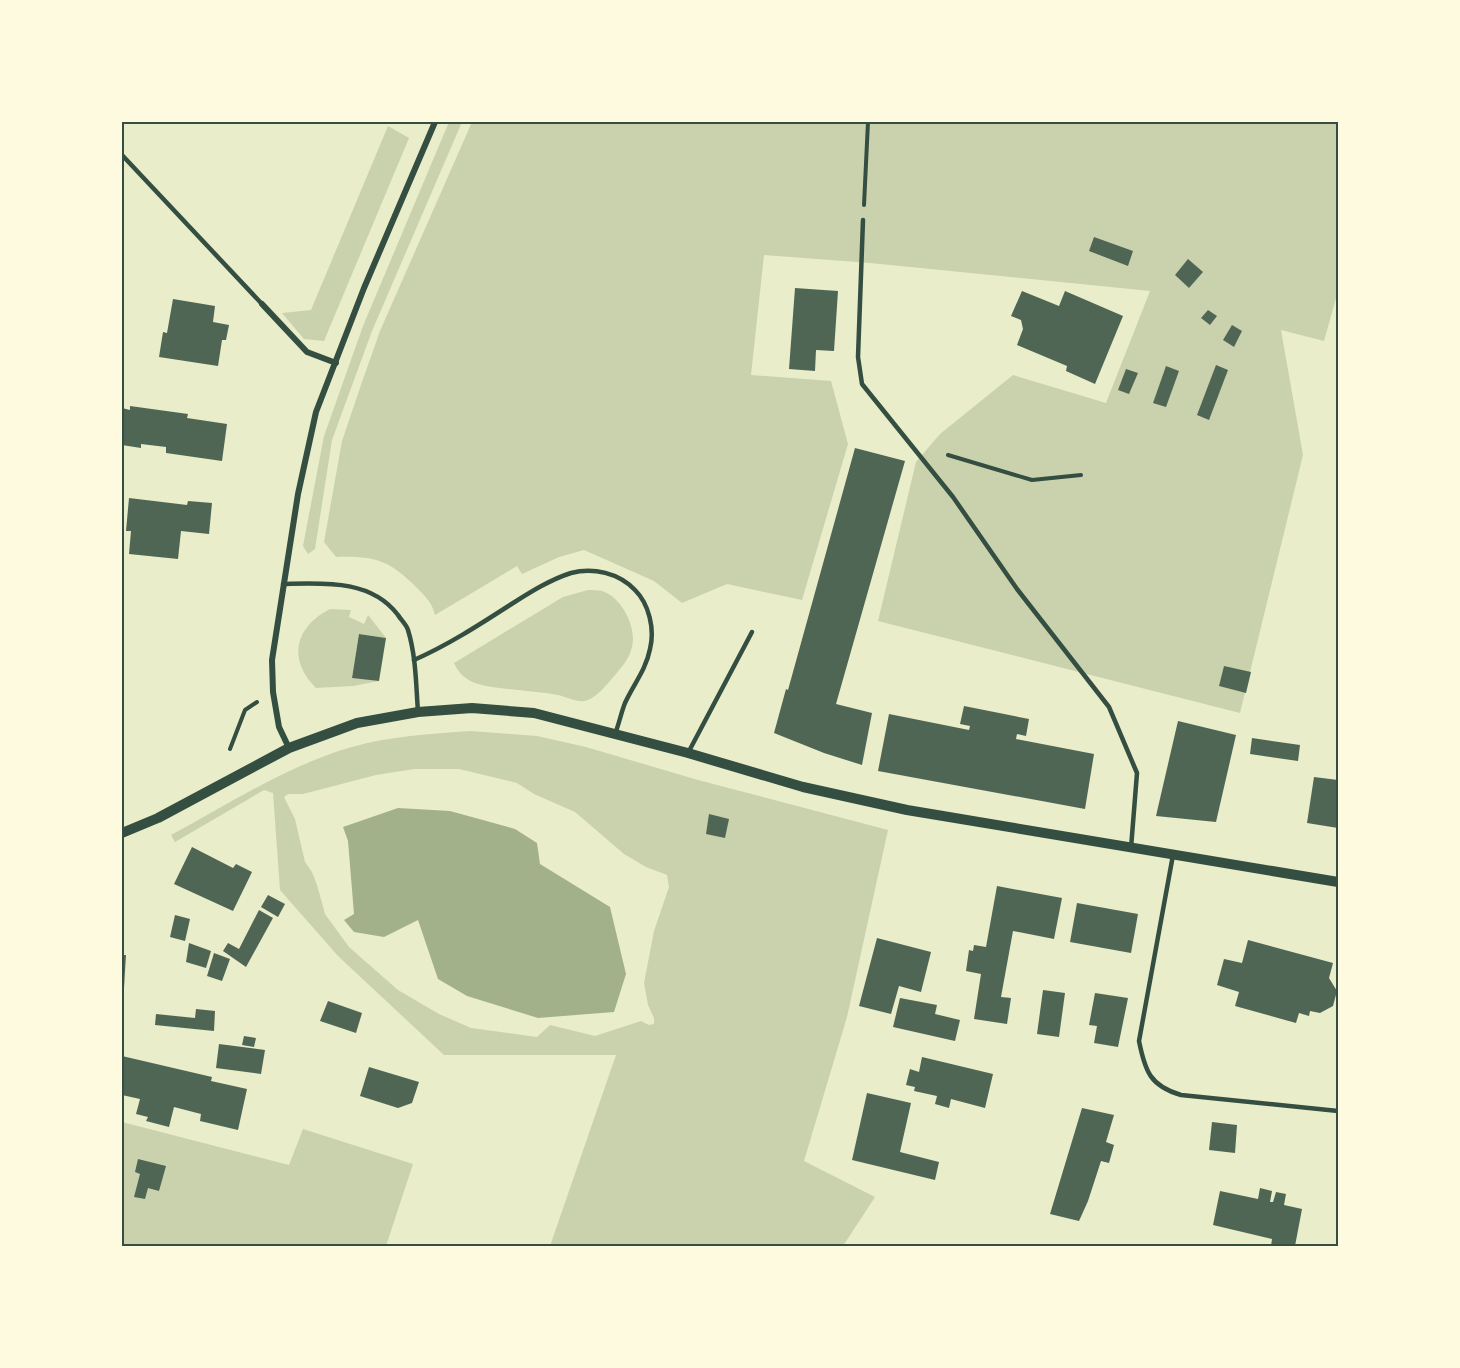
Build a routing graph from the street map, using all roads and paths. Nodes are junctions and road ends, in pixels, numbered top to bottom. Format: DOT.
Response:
graph roads {
  1 [pos="435,122"];
  2 [pos="868,122"];
  3 [pos="122,155"];
  4 [pos="863,220"];
  5 [pos="262,304"];
  6 [pos="336,363"];
  7 [pos="948,455"];
  8 [pos="1081,475"];
  9 [pos="283,584"];
  10 [pos="752,632"];
  11 [pos="414,660"];
  12 [pos="418,712"];
  13 [pos="615,734"];
  14 [pos="289,748"];
  15 [pos="688,753"];
  16 [pos="122,833"];
  17 [pos="1131,848"];
  18 [pos="1173,855"];
  19 [pos="1338,882"];
  20 [pos="1338,1112"];
  1 -- 6 [label="street"];
  2 -- 4 [label="path"];
  3 -- 5 [label="lane"];
  4 -- 17 [label="lane"];
  5 -- 6 [label="street"];
  6 -- 9 [label="street"];
  7 -- 8 [label="path"];
  9 -- 11 [label="lane"];
  9 -- 14 [label="street"];
  10 -- 15 [label="lane"];
  11 -- 12 [label="lane"];
  11 -- 13 [label="lane"];
  12 -- 13 [label="street"];
  12 -- 14 [label="street"];
  13 -- 15 [label="street"];
  14 -- 16 [label="street"];
  15 -- 17 [label="street"];
  17 -- 18 [label="street"];
  18 -- 19 [label="street"];
  18 -- 20 [label="lane"];
}
